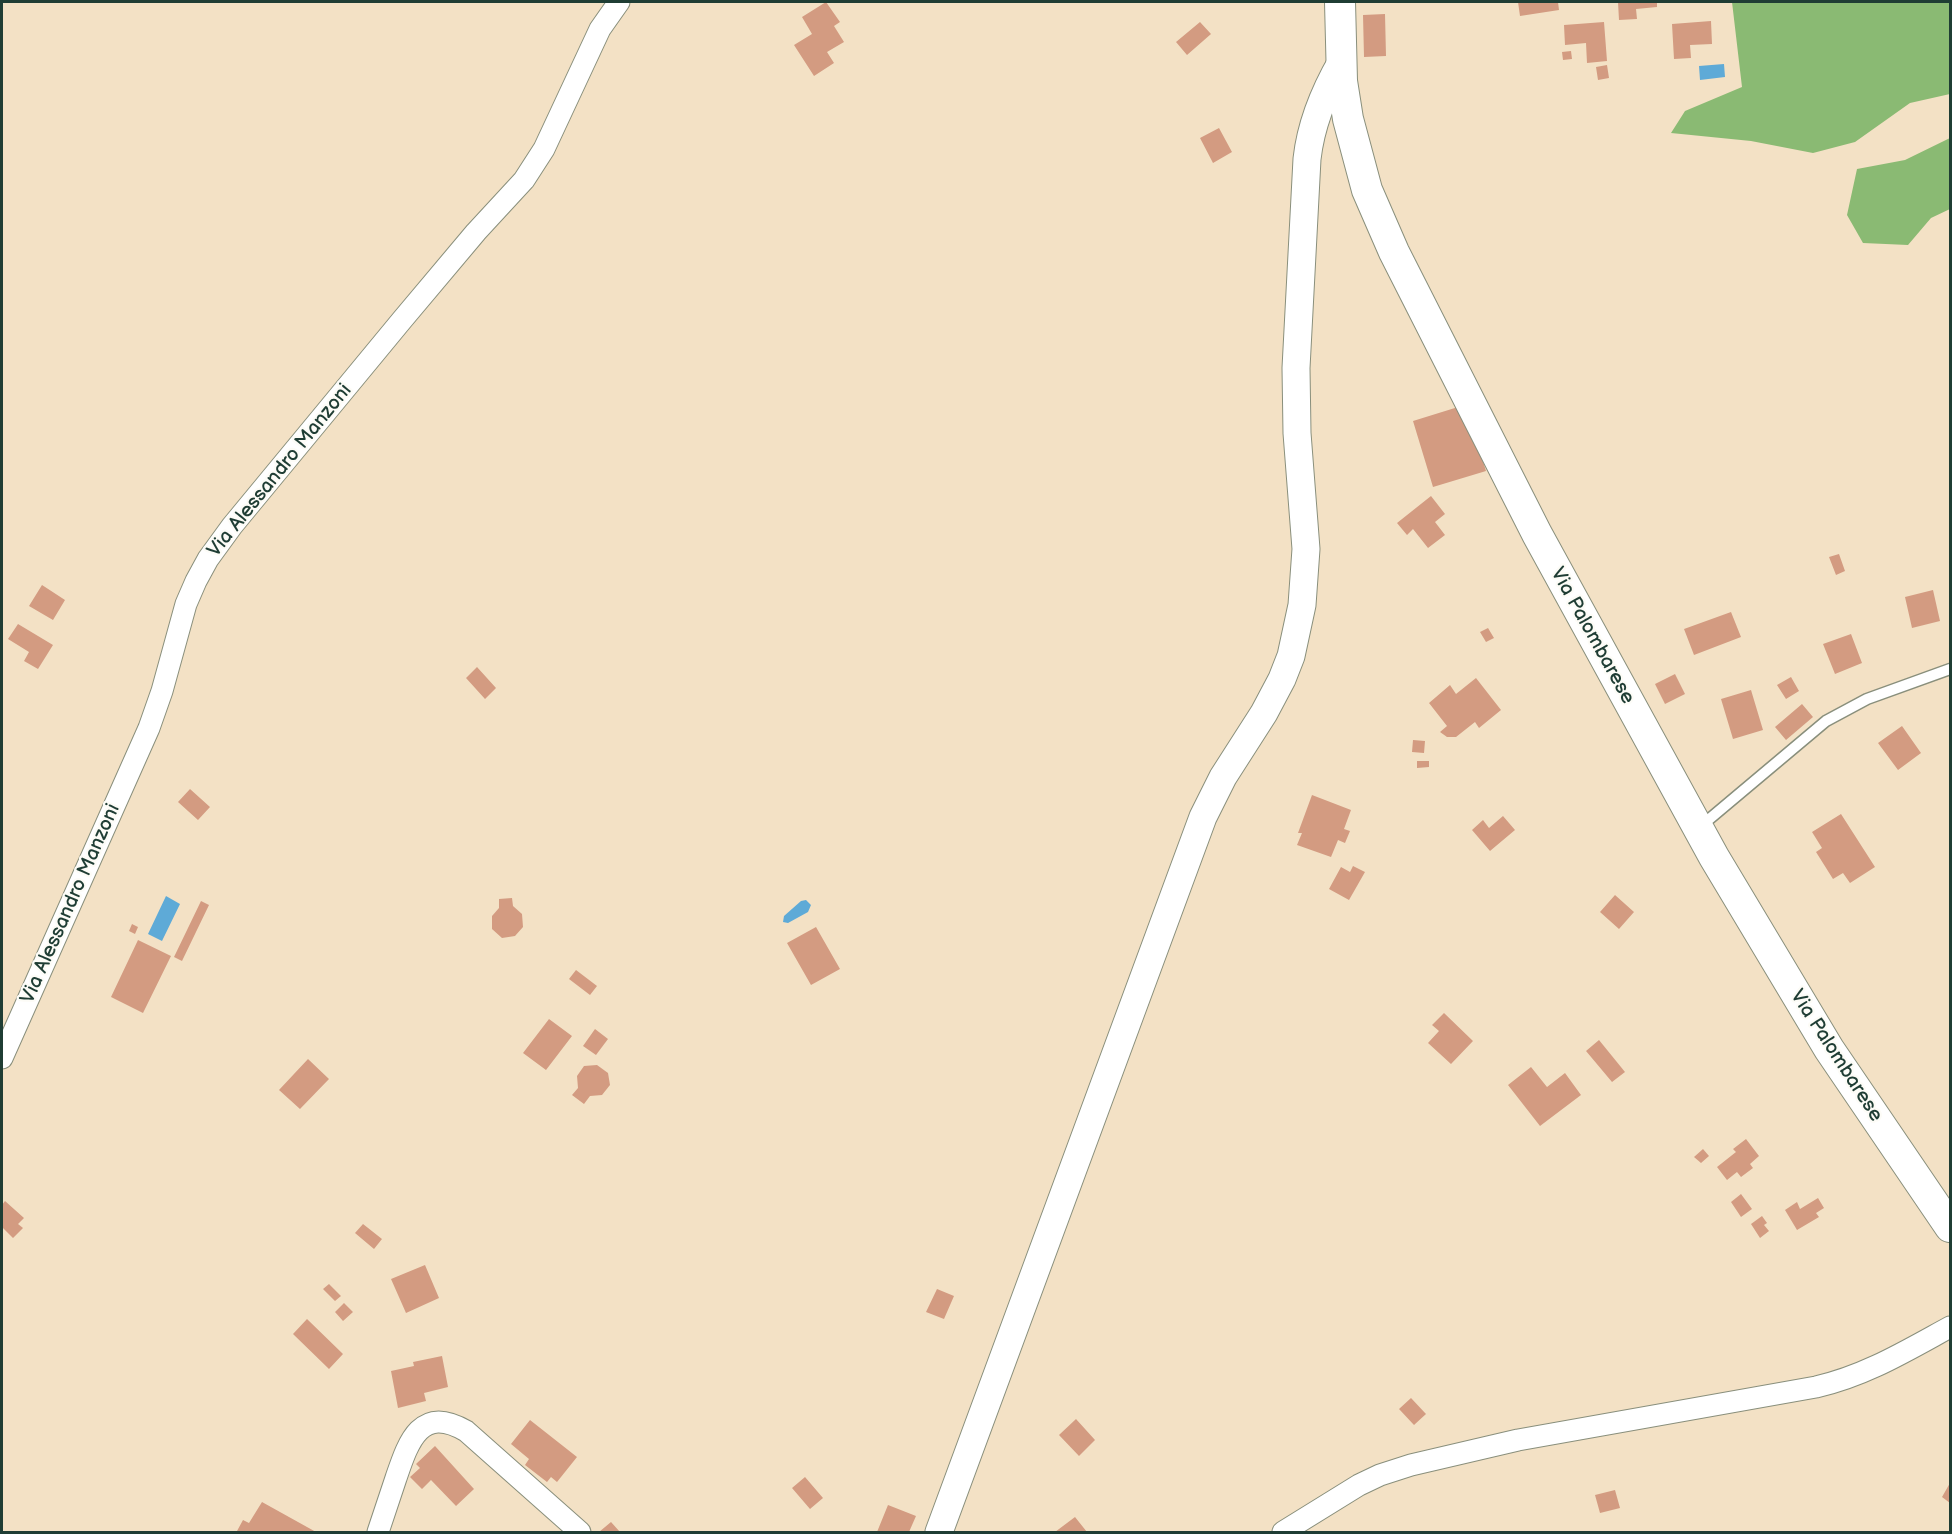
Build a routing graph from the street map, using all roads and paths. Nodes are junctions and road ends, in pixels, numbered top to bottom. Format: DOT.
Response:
graph roads {
  1 [pos="619,2"];
  2 [pos="1340,2"];
  3 [pos="1341,61"];
  4 [pos="1950,669"];
  5 [pos="1698,828"];
  6 [pos="2,1058"];
  7 [pos="1950,1227"];
  8 [pos="1950,1327"];
  9 [pos="378,1533"];
  10 [pos="580,1533"];
  11 [pos="939,1533"];
  12 [pos="1283,1533"];
  1 -- 6 [label="street, Via Alessandro Manzoni"];
  2 -- 3 [label="main road, Via Palombarese"];
  3 -- 5 [label="main road, Via Palombarese"];
  3 -- 11 [label="street"];
  4 -- 5 [label="lane"];
  5 -- 7 [label="main road, Via Palombarese"];
  8 -- 12 [label="street"];
  9 -- 10 [label="street"];
}
